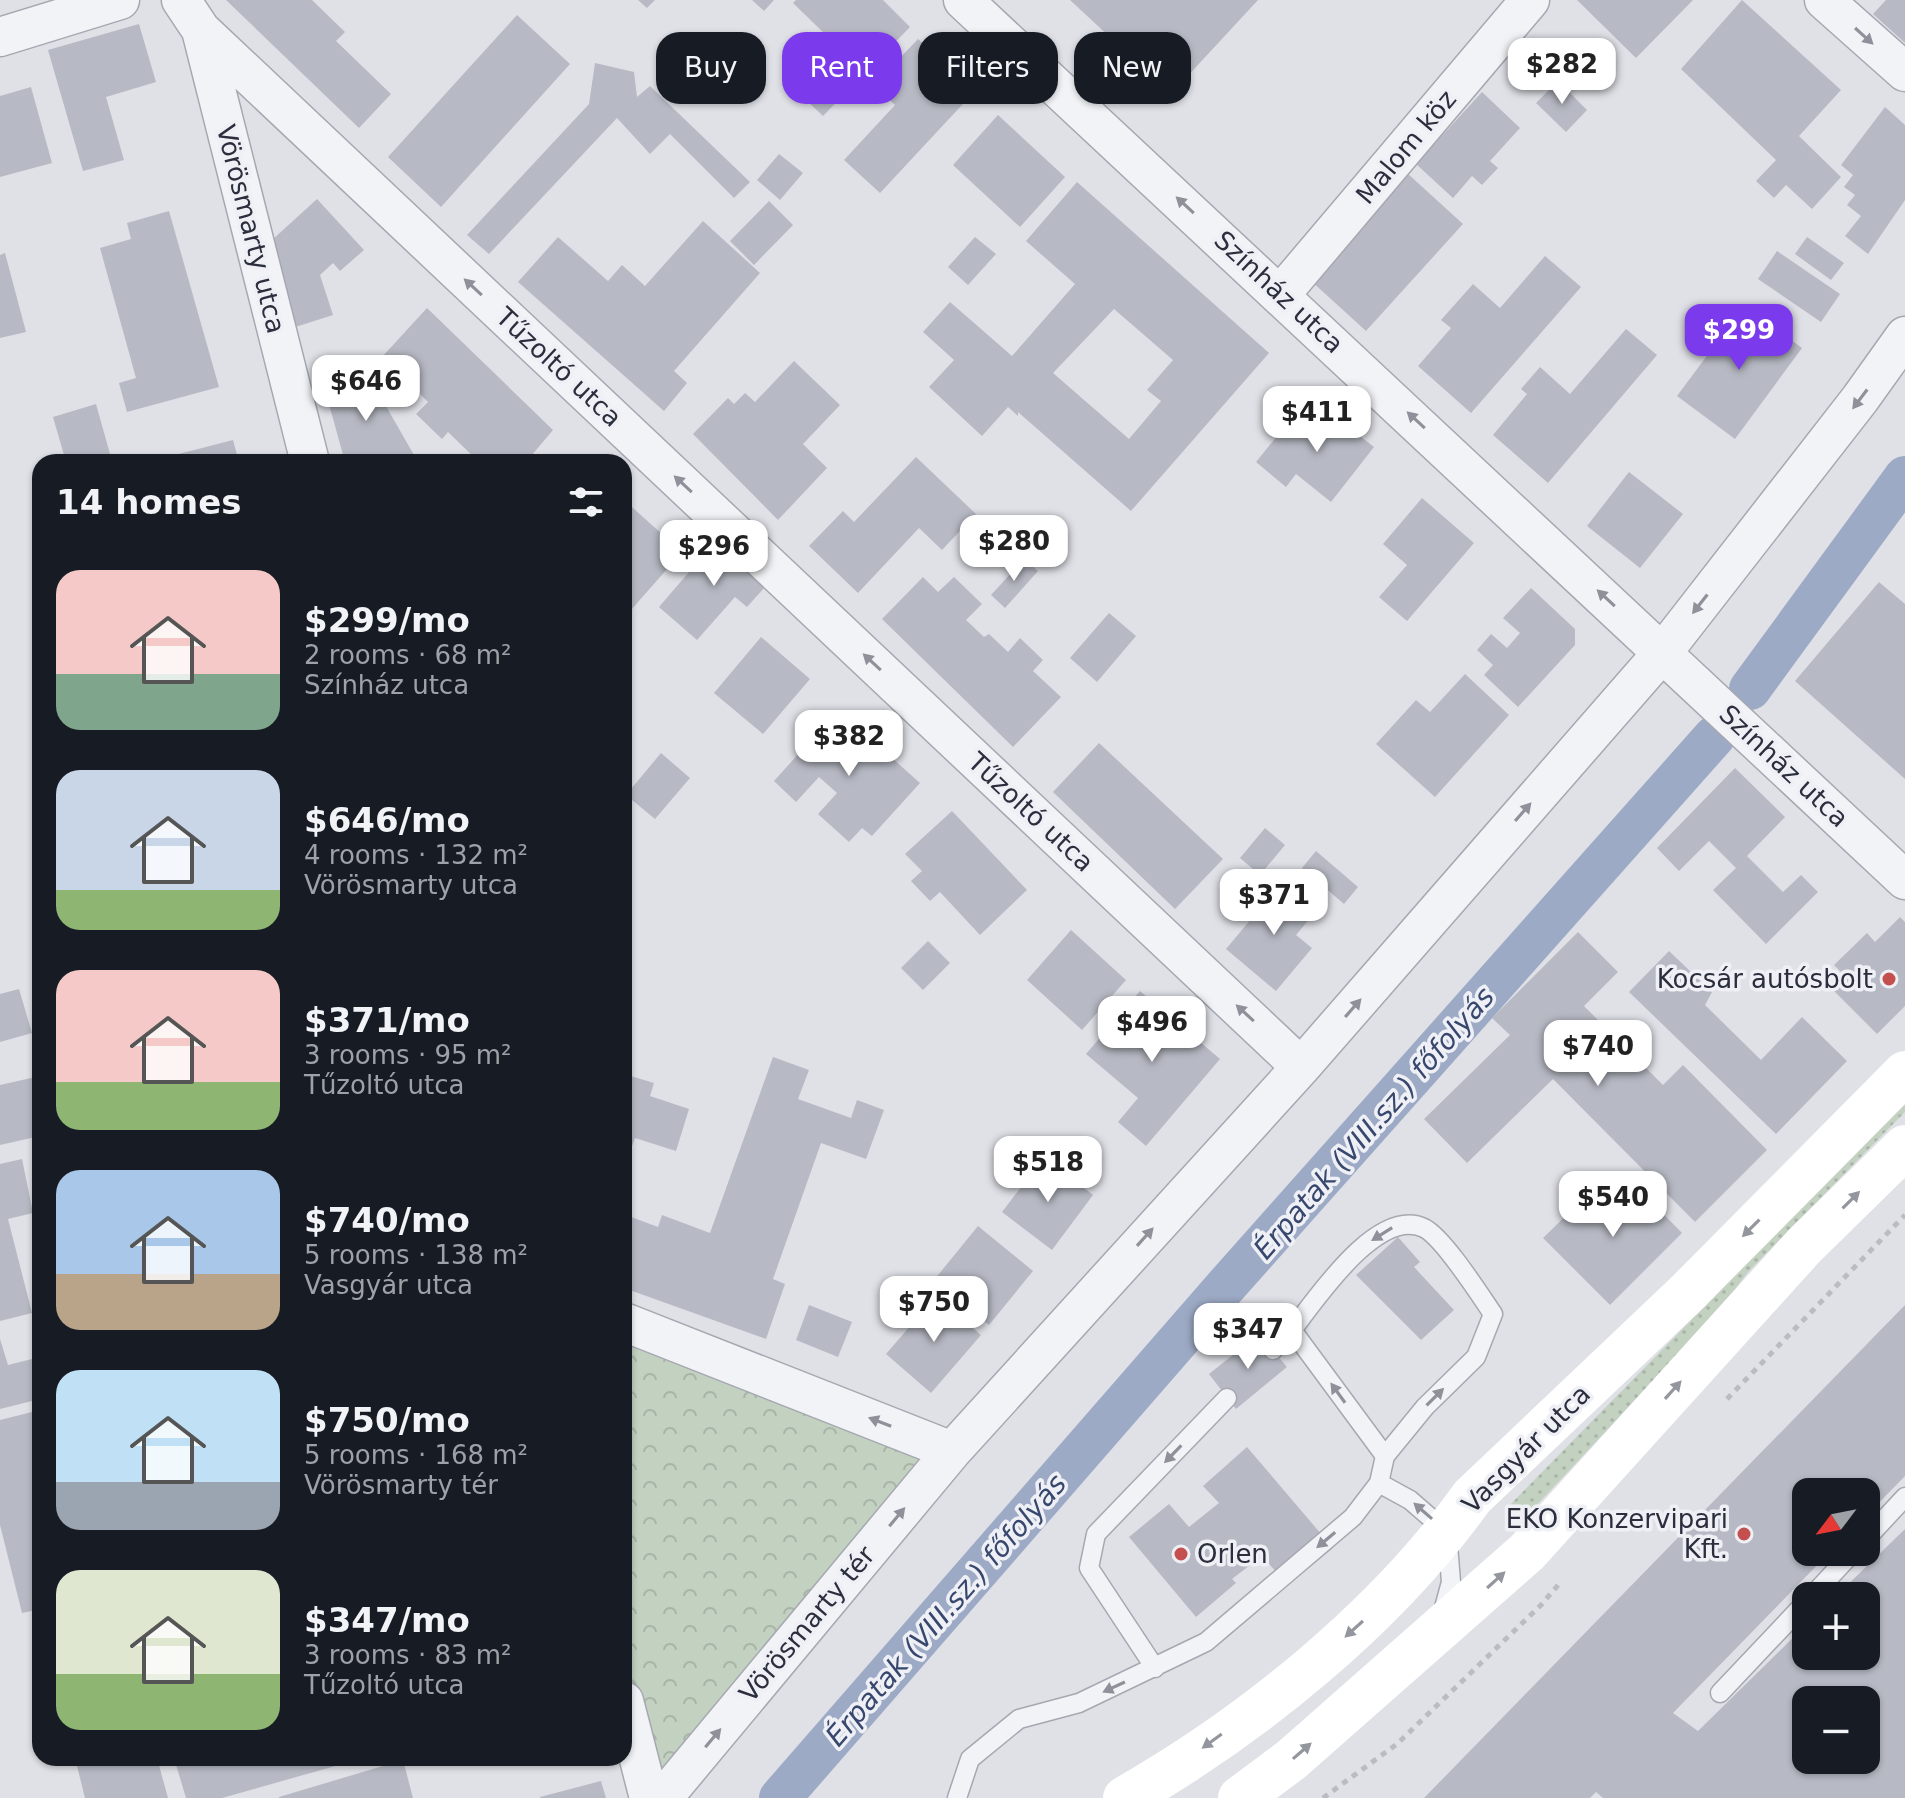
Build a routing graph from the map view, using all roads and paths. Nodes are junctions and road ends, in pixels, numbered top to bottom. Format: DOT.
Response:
graph roads {
  1 [pos="120,0"];
  2 [pos="963,0"];
  3 [pos="1530,0"];
  4 [pos="1824,0"];
  5 [pos="191,15"];
  6 [pos="0,37"];
  7 [pos="1905,72"];
  8 [pos="1281,294"];
  9 [pos="1905,336"];
  10 [pos="308,454"];
  11 [pos="1663,652"];
  12 [pos="1905,880"];
  13 [pos="1301,1067"];
  14 [pos="1905,1073"];
  15 [pos="1905,1147"];
  16 [pos="632,1325"];
  17 [pos="1292,1330"];
  18 [pos="1273,1350"];
  19 [pos="1227,1398"];
  20 [pos="952,1451"];
  21 [pos="1385,1456"];
  22 [pos="1379,1483"];
  23 [pos="1905,1497"];
  24 [pos="1880,1524"];
  25 [pos="1447,1532"];
  26 [pos="1840,1566"];
  27 [pos="1825,1582"];
  28 [pos="1792,1617"];
  29 [pos="1437,1632"];
  30 [pos="1155,1668"];
  31 [pos="1720,1693"];
  32 [pos="632,1732"];
  33 [pos="649,1798"];
  34 [pos="663,1798"];
  35 [pos="957,1798"];
  36 [pos="1125,1798"];
  37 [pos="1240,1798"];
  1 -- 6 [label="street"];
  8 -- 2 [label="street, Színház utca, one-way"];
  3 -- 8 [label="street, Malom köz"];
  4 -- 7 [label="street, one-way"];
  5 -- 10 [label="street, Vörösmarty utca"];
  13 -- 5 [label="street, Tűzoltó utca, one-way"];
  11 -- 8 [label="street, Színház utca, one-way"];
  9 -- 11 [label="street, one-way"];
  11 -- 12 [label="street, Színház utca"];
  13 -- 11 [label="street, one-way"];
  20 -- 13 [label="street, Vörösmarty tér, one-way"];
  14 -- 25 [label="main road, Vasgyár utca, one-way"];
  29 -- 15 [label="main road, one-way"];
  20 -- 16 [label="street, one-way"];
  17 -- 18 [label="lane"];
  21 -- 17 [label="lane, one-way"];
  21 -- 17 [label="lane, one-way"];
  19 -- 30 [label="lane, one-way"];
  34 -- 20 [label="street, Vörösmarty tér, one-way"];
  21 -- 22 [label="lane"];
  25 -- 22 [label="lane, one-way"];
  22 -- 30 [label="lane, one-way"];
  23 -- 24 [label="lane"];
  25 -- 29 [label="lane"];
  25 -- 36 [label="main road, Vasgyár utca, one-way"];
  26 -- 27 [label="lane"];
  28 -- 31 [label="lane"];
  37 -- 29 [label="main road, one-way"];
  30 -- 35 [label="lane, one-way"];
  32 -- 33 [label="street"];
}
